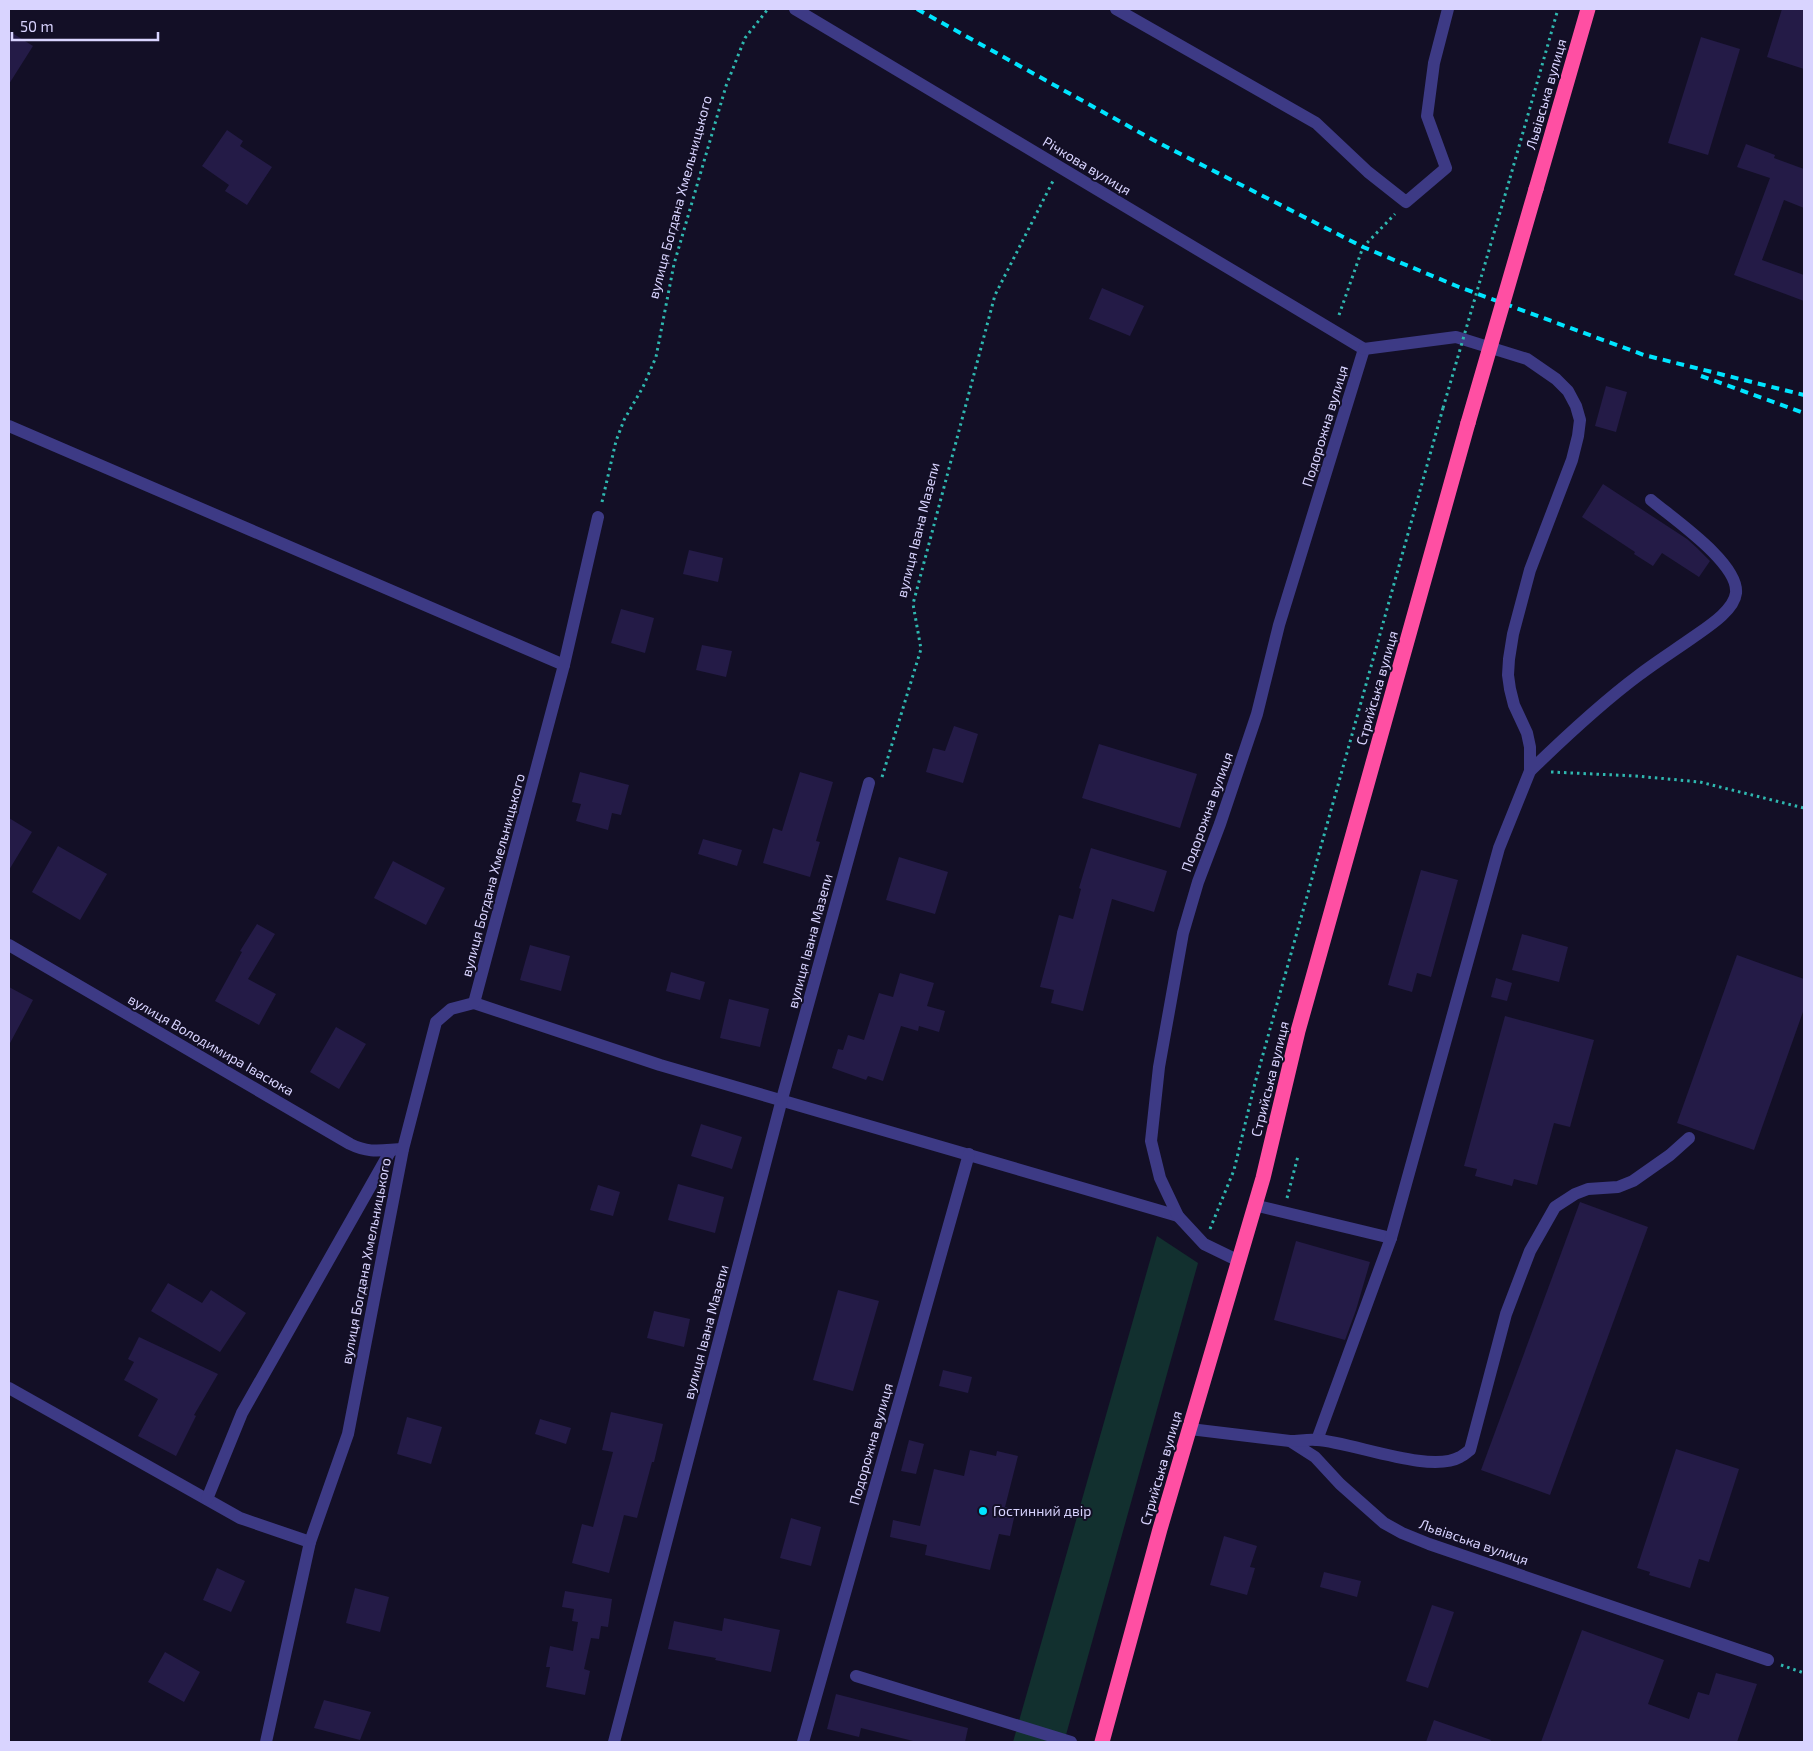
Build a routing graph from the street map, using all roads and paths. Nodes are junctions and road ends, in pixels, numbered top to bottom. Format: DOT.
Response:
graph roads {
  1 [pos="768,9"];
  2 [pos="795,9"];
  3 [pos="1116,9"];
  4 [pos="1448,9"];
  5 [pos="1558,9"];
  6 [pos="1588,9"];
  7 [pos="1061,168"];
  8 [pos="1406,202"];
  9 [pos="1333,331"];
  10 [pos="1364,349"];
  11 [pos="1468,423"];
  12 [pos="9,426"];
  13 [pos="1651,500"];
  14 [pos="598,518"];
  15 [pos="564,665"];
  16 [pos="1530,771"];
  17 [pos="869,783"];
  18 [pos="1804,808"];
  19 [pos="9,945"];
  20 [pos="474,1003"];
  21 [pos="782,1100"];
  22 [pos="1689,1138"];
  23 [pos="397,1149"];
  24 [pos="969,1154"];
  25 [pos="1298,1156"];
  26 [pos="1254,1205"];
  27 [pos="1282,1213"];
  28 [pos="1178,1216"];
  29 [pos="1392,1238"];
  30 [pos="1204,1244"];
  31 [pos="1239,1261"];
  32 [pos="9,1388"];
  33 [pos="1190,1429"];
  34 [pos="1317,1440"];
  35 [pos="1290,1441"];
  36 [pos="207,1499"];
  37 [pos="310,1542"];
  38 [pos="1768,1660"];
  39 [pos="1804,1673"];
  40 [pos="856,1676"];
  41 [pos="266,1742"];
  42 [pos="614,1742"];
  43 [pos="803,1742"];
  44 [pos="1071,1742"];
  45 [pos="1102,1742"];
  1 -- 14 [label="path, вулиця Богдана Хмельницького"];
  2 -- 7 [label="street, Річкова вулиця"];
  3 -- 8 [label="street"];
  4 -- 8 [label="street"];
  5 -- 30 [label="path, bridge"];
  6 -- 11 [label="highway, Львівська вулиця, bridge"];
  7 -- 9 [label="street, Річкова вулиця"];
  7 -- 17 [label="path, вулиця Івана Мазепи"];
  8 -- 9 [label="path"];
  9 -- 10 [label="street, Річкова вулиця"];
  10 -- 16 [label="street"];
  10 -- 28 [label="street, Подорожна вулиця"];
  11 -- 26 [label="highway, Стрийська вулиця"];
  12 -- 15 [label="street"];
  13 -- 16 [label="street"];
  14 -- 15 [label="street, вулиця Богдана Хмельницького"];
  15 -- 20 [label="street, вулиця Богдана Хмельницького"];
  16 -- 18 [label="path"];
  16 -- 29 [label="street"];
  17 -- 21 [label="street, вулиця Івана Мазепи"];
  19 -- 23 [label="street, вулиця Володимира Івасюка"];
  20 -- 21 [label="street"];
  20 -- 23 [label="street, вулиця Богдана Хмельницького"];
  21 -- 24 [label="street"];
  21 -- 42 [label="street, вулиця Івана Мазепи"];
  22 -- 34 [label="street"];
  23 -- 36 [label="street"];
  23 -- 37 [label="street, вулиця Богдана Хмельницького"];
  24 -- 28 [label="street"];
  24 -- 43 [label="street, Подорожна вулиця"];
  25 -- 27 [label="path"];
  26 -- 27 [label="street"];
  26 -- 31 [label="highway, Стрийська вулиця"];
  27 -- 29 [label="street"];
  28 -- 30 [label="street, Подорожна вулиця"];
  29 -- 34 [label="street"];
  30 -- 31 [label="street, Подорожна вулиця"];
  31 -- 33 [label="highway, Стрийська вулиця"];
  32 -- 36 [label="street"];
  33 -- 35 [label="street, Львівська вулиця"];
  33 -- 45 [label="highway, Стрийська вулиця"];
  34 -- 35 [label="street"];
  35 -- 38 [label="street, Львівська вулиця"];
  36 -- 37 [label="street"];
  37 -- 41 [label="street, вулиця Богдана Хмельницького"];
  38 -- 39 [label="path"];
  40 -- 44 [label="street"];
}
